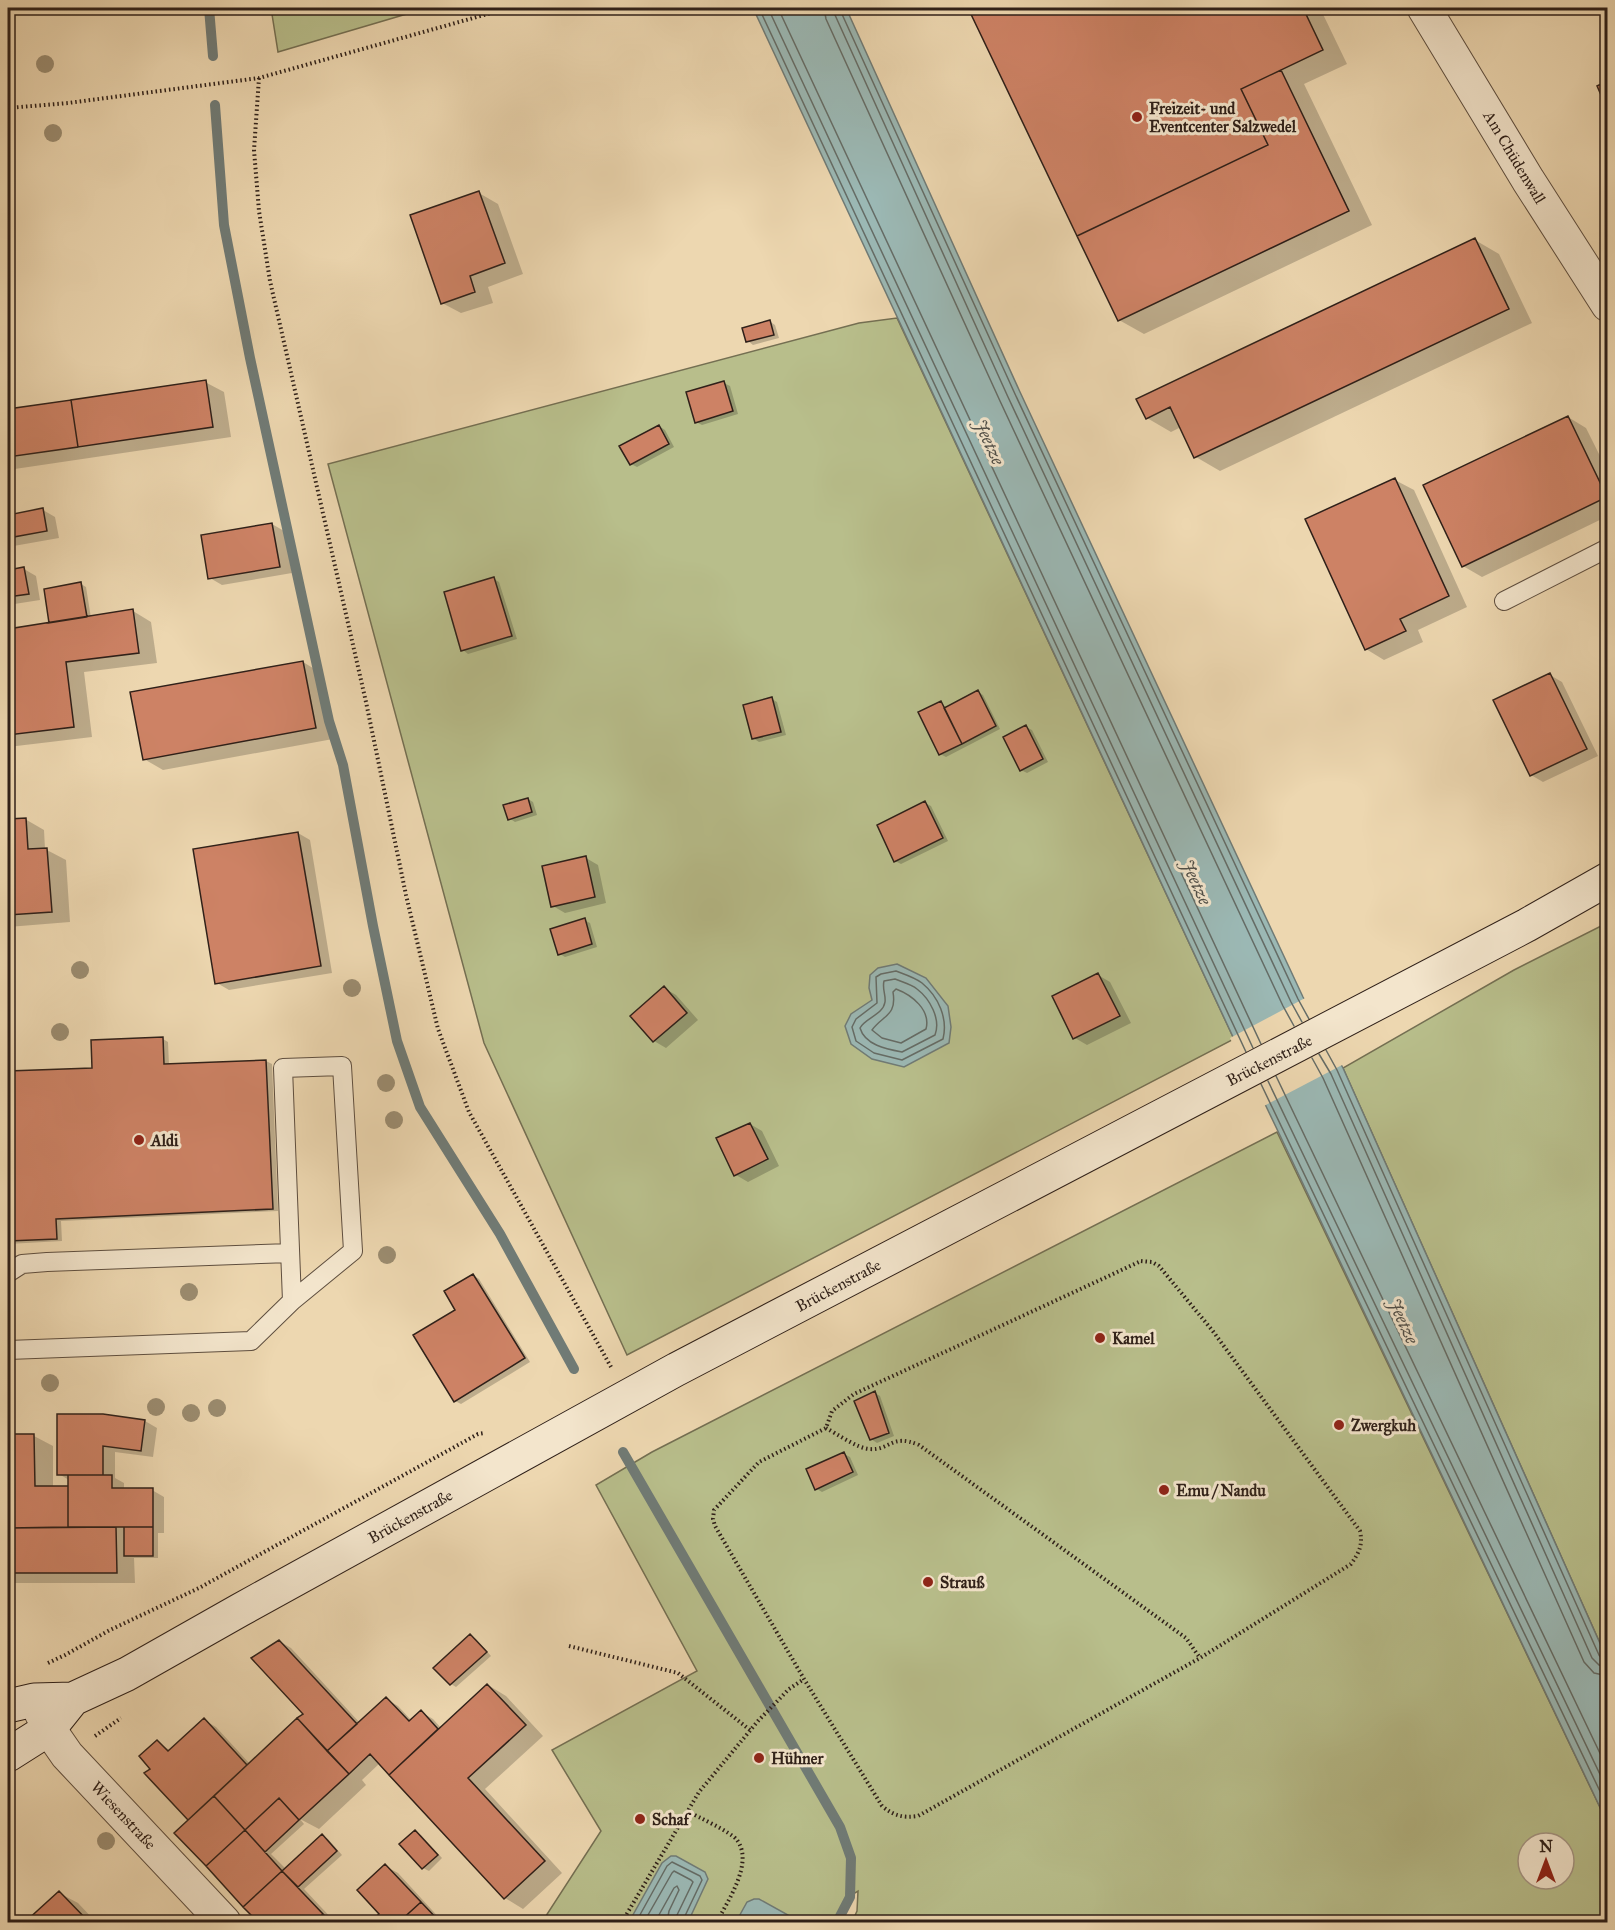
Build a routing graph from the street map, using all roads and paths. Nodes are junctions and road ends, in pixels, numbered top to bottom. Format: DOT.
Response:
graph roads {
  1 [pos="509,8"];
  2 [pos="1424,8"];
  3 [pos="259,78"];
  4 [pos="8,108"];
  5 [pos="1608,305"];
  6 [pos="1608,548"];
  7 [pos="1504,601"];
  8 [pos="1608,879"];
  9 [pos="290,1253"];
  10 [pos="8,1273"];
  11 [pos="292,1301"];
  12 [pos="8,1350"];
  13 [pos="626,1396"];
  14 [pos="826,1428"];
  15 [pos="569,1646"];
  16 [pos="1200,1658"];
  17 [pos="804,1679"];
  18 [pos="73,1700"];
  19 [pos="21,1703"];
  20 [pos="49,1729"];
  21 [pos="750,1730"];
  22 [pos="8,1755"];
  23 [pos="687,1811"];
  24 [pos="224,1923"];
  25 [pos="622,1923"];
  26 [pos="717,1923"];
  1 -- 3 [label="path"];
  2 -- 5 [label="main road, Am Chüdenwall"];
  3 -- 4 [label="path"];
  3 -- 13 [label="path"];
  6 -- 7 [label="lane"];
  8 -- 13 [label="main road, Brückenstraße"];
  9 -- 10 [label="lane"];
  9 -- 11 [label="lane"];
  9 -- 11 [label="lane"];
  11 -- 12 [label="lane"];
  13 -- 18 [label="main road, Brückenstraße"];
  14 -- 16 [label="path"];
  14 -- 16 [label="path"];
  14 -- 17 [label="path"];
  15 -- 21 [label="path"];
  16 -- 17 [label="path"];
  17 -- 21 [label="path"];
  18 -- 19 [label="main road, Brückenstraße"];
  18 -- 20 [label="main road, Brückenstraße"];
  19 -- 20 [label="main road, Wiesenstraße"];
  20 -- 22 [label="main road, Brückenstraße"];
  20 -- 24 [label="main road, Wiesenstraße"];
  21 -- 23 [label="path"];
  23 -- 25 [label="path"];
  23 -- 26 [label="path"];
}
